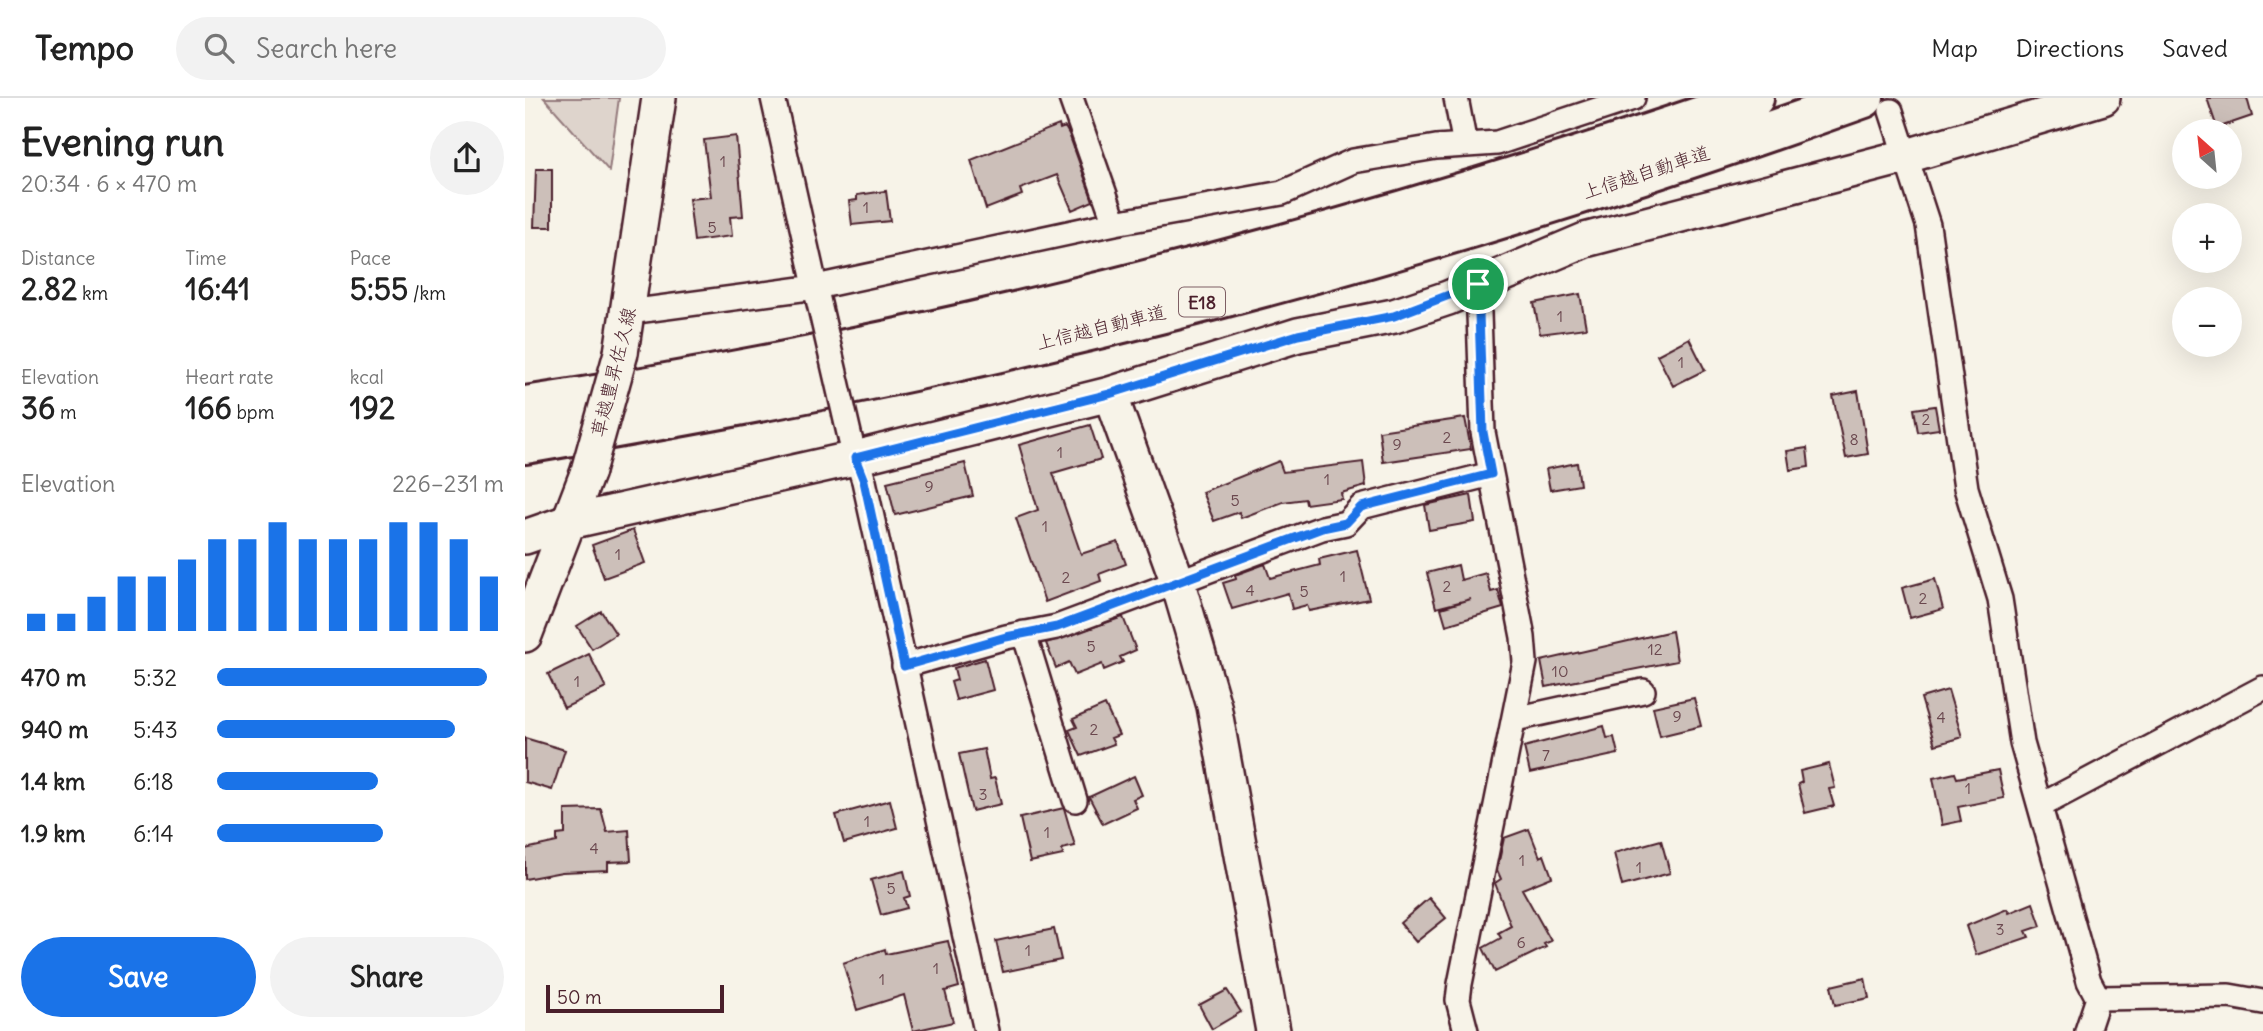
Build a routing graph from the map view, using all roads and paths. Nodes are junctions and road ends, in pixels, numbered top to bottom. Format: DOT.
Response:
graph roads {
  1 [pos="659,98"];
  2 [pos="773,98"];
  3 [pos="1071,98"];
  4 [pos="1456,98"];
  5 [pos="1633,98"];
  6 [pos="1754,98"];
  7 [pos="2103,98"];
  8 [pos="1877,104"];
  9 [pos="1465,145"];
  10 [pos="1907,156"];
  11 [pos="1115,223"];
  12 [pos="1478,284"];
  13 [pos="817,293"];
  14 [pos="629,312"];
  15 [pos="1109,394"];
  16 [pos="525,406"];
  17 [pos="525,444"];
  18 [pos="853,450"];
  19 [pos="1491,474"];
  20 [pos="565,523"];
  21 [pos="525,537"];
  22 [pos="1177,580"];
  23 [pos="1024,633"];
  24 [pos="525,635"];
  25 [pos="904,666"];
  26 [pos="2263,688"];
  27 [pos="1643,691"];
  28 [pos="1515,719"];
  29 [pos="1075,800"];
  30 [pos="2040,806"];
  31 [pos="2098,998"];
  32 [pos="2263,1002"];
  33 [pos="986,1031"];
  34 [pos="1273,1031"];
  35 [pos="1466,1031"];
  36 [pos="2087,1031"];
  1 -- 14 [label="street, 草越豊昇佐久線"];
  2 -- 13 [label="street"];
  3 -- 11 [label="street"];
  4 -- 9 [label="street"];
  5 -- 9 [label="street"];
  6 -- 16 [label="highway, 上信越自動車道 / E18"];
  7 -- 10 [label="street"];
  8 -- 10 [label="street"];
  8 -- 17 [label="highway, 上信越自動車道 / E18"];
  9 -- 11 [label="street"];
  10 -- 12 [label="street"];
  10 -- 30 [label="street"];
  11 -- 13 [label="street"];
  12 -- 15 [label="street"];
  12 -- 19 [label="street"];
  13 -- 14 [label="street"];
  13 -- 18 [label="street, bridge"];
  14 -- 20 [label="street, 草越豊昇佐久線, bridge"];
  15 -- 18 [label="street"];
  15 -- 22 [label="street"];
  18 -- 20 [label="street"];
  18 -- 25 [label="street"];
  19 -- 22 [label="street"];
  19 -- 28 [label="street"];
  20 -- 21 [label="street"];
  20 -- 24 [label="street, 草越豊昇佐久線"];
  22 -- 23 [label="street"];
  22 -- 34 [label="street"];
  23 -- 25 [label="street"];
  23 -- 29 [label="street"];
  25 -- 33 [label="street"];
  26 -- 30 [label="street"];
  27 -- 28 [label="street"];
  28 -- 35 [label="street"];
  30 -- 31 [label="street"];
  31 -- 32 [label="street"];
  31 -- 36 [label="street"];
}
